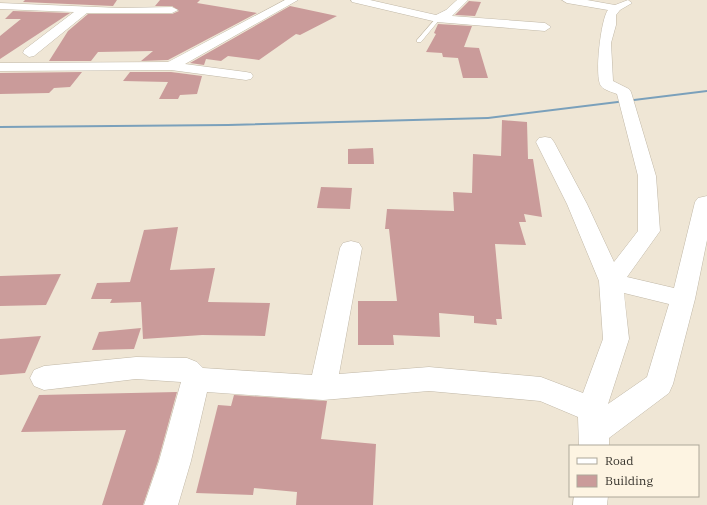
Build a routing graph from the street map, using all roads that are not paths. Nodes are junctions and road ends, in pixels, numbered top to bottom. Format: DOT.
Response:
graph roads {
  1 [pos="293,0"];
  2 [pos="356,0"];
  3 [pos="463,0"];
  4 [pos="566,0"];
  5 [pos="622,4"];
  6 [pos="0,6"];
  7 [pos="85,9"];
  8 [pos="172,10"];
  9 [pos="438,19"];
  10 [pos="545,27"];
  11 [pos="419,41"];
  12 [pos="29,53"];
  13 [pos="171,66"];
  14 [pos="0,67"];
  15 [pos="246,76"];
  16 [pos="545,142"];
  17 [pos="705,202"];
  18 [pos="351,248"];
  19 [pos="611,281"];
  20 [pos="683,299"];
  21 [pos="44,378"];
  22 [pos="196,379"];
  23 [pos="323,388"];
  24 [pos="594,429"];
  25 [pos="161,505"];
  1 -- 13 [label="street"];
  2 -- 9 [label="street"];
  3 -- 9 [label="street"];
  4 -- 5 [label="street"];
  5 -- 19 [label="street"];
  6 -- 7 [label="street"];
  7 -- 8 [label="street"];
  7 -- 12 [label="street"];
  9 -- 10 [label="street"];
  9 -- 11 [label="lane"];
  13 -- 14 [label="street"];
  13 -- 15 [label="street"];
  16 -- 19 [label="street"];
  17 -- 20 [label="street"];
  18 -- 23 [label="street"];
  19 -- 20 [label="street"];
  19 -- 24 [label="street"];
  20 -- 24 [label="street"];
  21 -- 22 [label="street"];
  22 -- 23 [label="street"];
  22 -- 25 [label="street"];
  23 -- 24 [label="street"];
}
